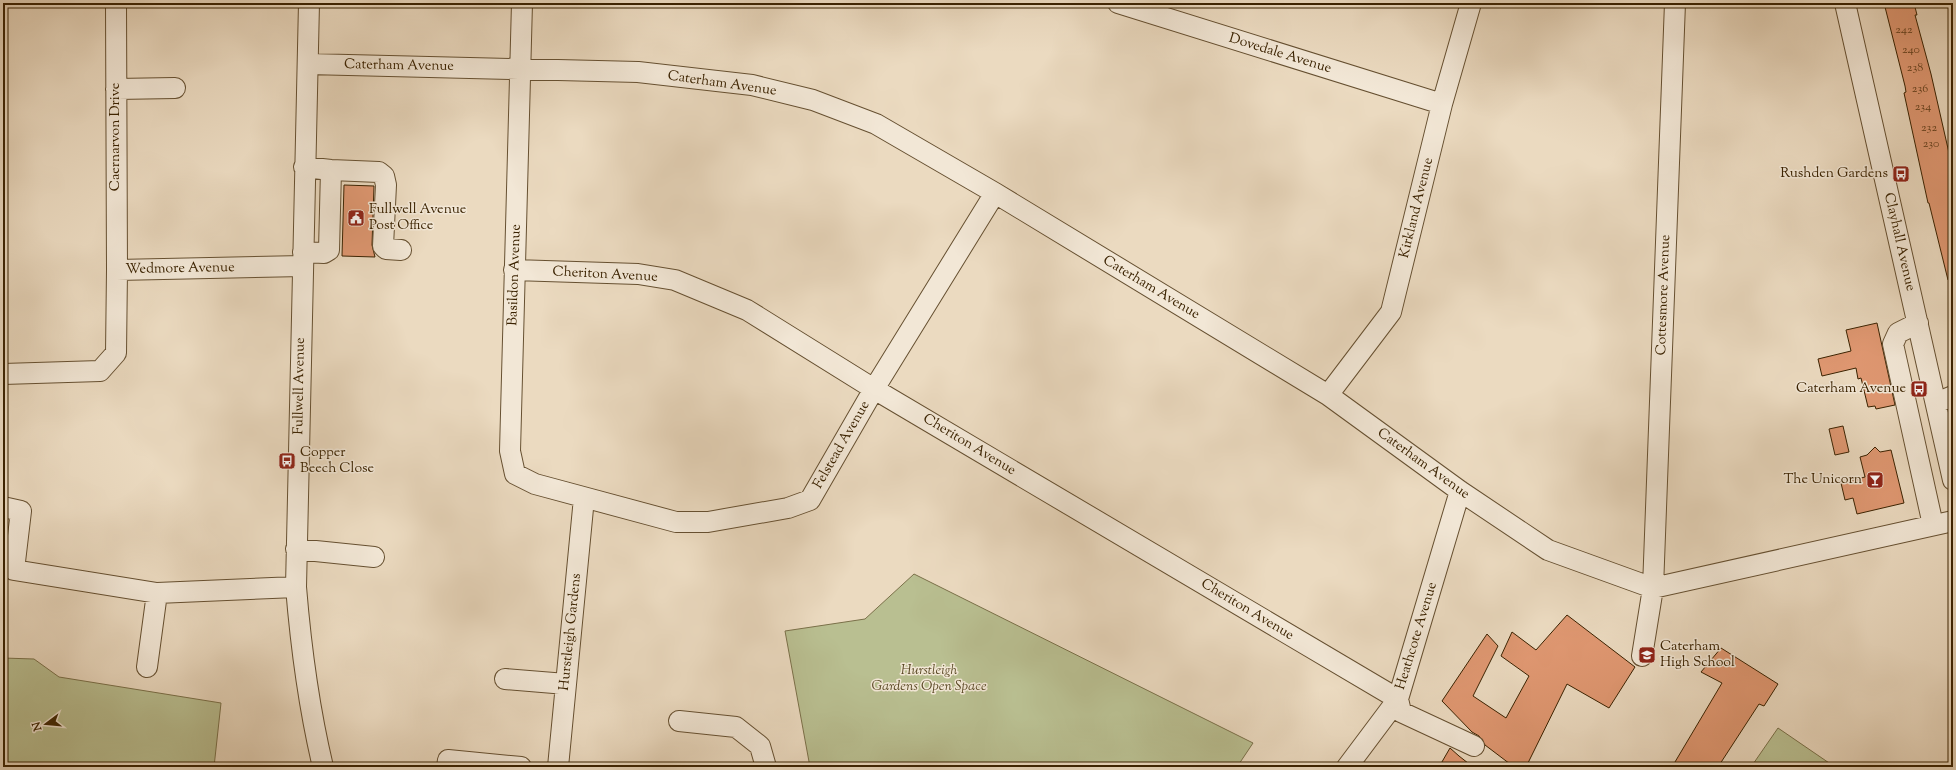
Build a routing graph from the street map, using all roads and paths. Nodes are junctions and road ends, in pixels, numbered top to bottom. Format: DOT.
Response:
graph roads {
  1 [pos="116,3"];
  2 [pos="309,3"];
  3 [pos="522,3"];
  4 [pos="1118,3"];
  5 [pos="1471,3"];
  6 [pos="1675,3"];
  7 [pos="1845,3"];
  8 [pos="308,64"];
  9 [pos="521,68"];
  10 [pos="175,88"];
  11 [pos="116,89"];
  12 [pos="1442,104"];
  13 [pos="304,167"];
  14 [pos="331,170"];
  15 [pos="995,193"];
  16 [pos="401,250"];
  17 [pos="303,259"];
  18 [pos="117,270"];
  19 [pos="514,270"];
  20 [pos="1918,323"];
  21 [pos="3,374"];
  22 [pos="874,389"];
  23 [pos="1328,395"];
  24 [pos="1944,399"];
  25 [pos="1953,480"];
  26 [pos="1460,491"];
  27 [pos="584,498"];
  28 [pos="3,507"];
  29 [pos="1953,520"];
  30 [pos="1933,525"];
  31 [pos="296,549"];
  32 [pos="374,557"];
  33 [pos="296,587"];
  34 [pos="1653,588"];
  35 [pos="157,593"];
  36 [pos="1642,656"];
  37 [pos="147,667"];
  38 [pos="505,679"];
  39 [pos="566,684"];
  40 [pos="1398,699"];
  41 [pos="679,721"];
  42 [pos="1474,746"];
  43 [pos="324,767"];
  44 [pos="447,767"];
  45 [pos="521,767"];
  46 [pos="558,767"];
  47 [pos="766,767"];
  48 [pos="1347,767"];
  1 -- 11 [label="street, Caernarvon Drive"];
  2 -- 8 [label="street, Fullwell Avenue"];
  3 -- 9 [label="street, Basildon Avenue"];
  4 -- 12 [label="street, Dovedale Avenue"];
  5 -- 12 [label="street, Kirkland Avenue"];
  6 -- 34 [label="street, Cottesmore Avenue"];
  7 -- 20 [label="street, Clayhall Avenue"];
  8 -- 9 [label="street, Caterham Avenue"];
  8 -- 13 [label="street, Fullwell Avenue"];
  9 -- 15 [label="street, Caterham Avenue"];
  9 -- 19 [label="street, Basildon Avenue"];
  10 -- 11 [label="street"];
  11 -- 18 [label="street, Caernarvon Drive"];
  12 -- 23 [label="street, Kirkland Avenue"];
  13 -- 14 [label="street"];
  13 -- 17 [label="street, Fullwell Avenue"];
  14 -- 16 [label="street"];
  14 -- 17 [label="street, Wedmore Avenue"];
  15 -- 22 [label="street, Felstead Avenue"];
  15 -- 23 [label="street, Caterham Avenue"];
  17 -- 18 [label="street, Wedmore Avenue"];
  17 -- 31 [label="street, Fullwell Avenue"];
  18 -- 21 [label="street, Wedmore Avenue"];
  19 -- 22 [label="street, Cheriton Avenue"];
  19 -- 27 [label="street, Basildon Avenue"];
  20 -- 24 [label="street, Clayhall Avenue"];
  20 -- 30 [label="street"];
  22 -- 27 [label="street, Felstead Avenue"];
  22 -- 40 [label="street, Cheriton Avenue"];
  23 -- 26 [label="street, Caterham Avenue"];
  24 -- 25 [label="street, Clayhall Avenue"];
  26 -- 34 [label="street, Caterham Avenue"];
  26 -- 40 [label="street, Heathcote Avenue"];
  27 -- 39 [label="street, Hurstleigh Gardens"];
  28 -- 35 [label="street"];
  29 -- 30 [label="street"];
  30 -- 34 [label="street"];
  31 -- 32 [label="street"];
  31 -- 33 [label="street, Fullwell Avenue"];
  33 -- 35 [label="street"];
  33 -- 43 [label="street, Fullwell Avenue"];
  34 -- 36 [label="street, Cottesmore Avenue"];
  35 -- 37 [label="street"];
  38 -- 39 [label="street"];
  39 -- 46 [label="street, Hurstleigh Gardens"];
  40 -- 42 [label="street"];
  40 -- 48 [label="street, Heathcote Avenue"];
  41 -- 47 [label="street"];
  44 -- 45 [label="street"];
}
